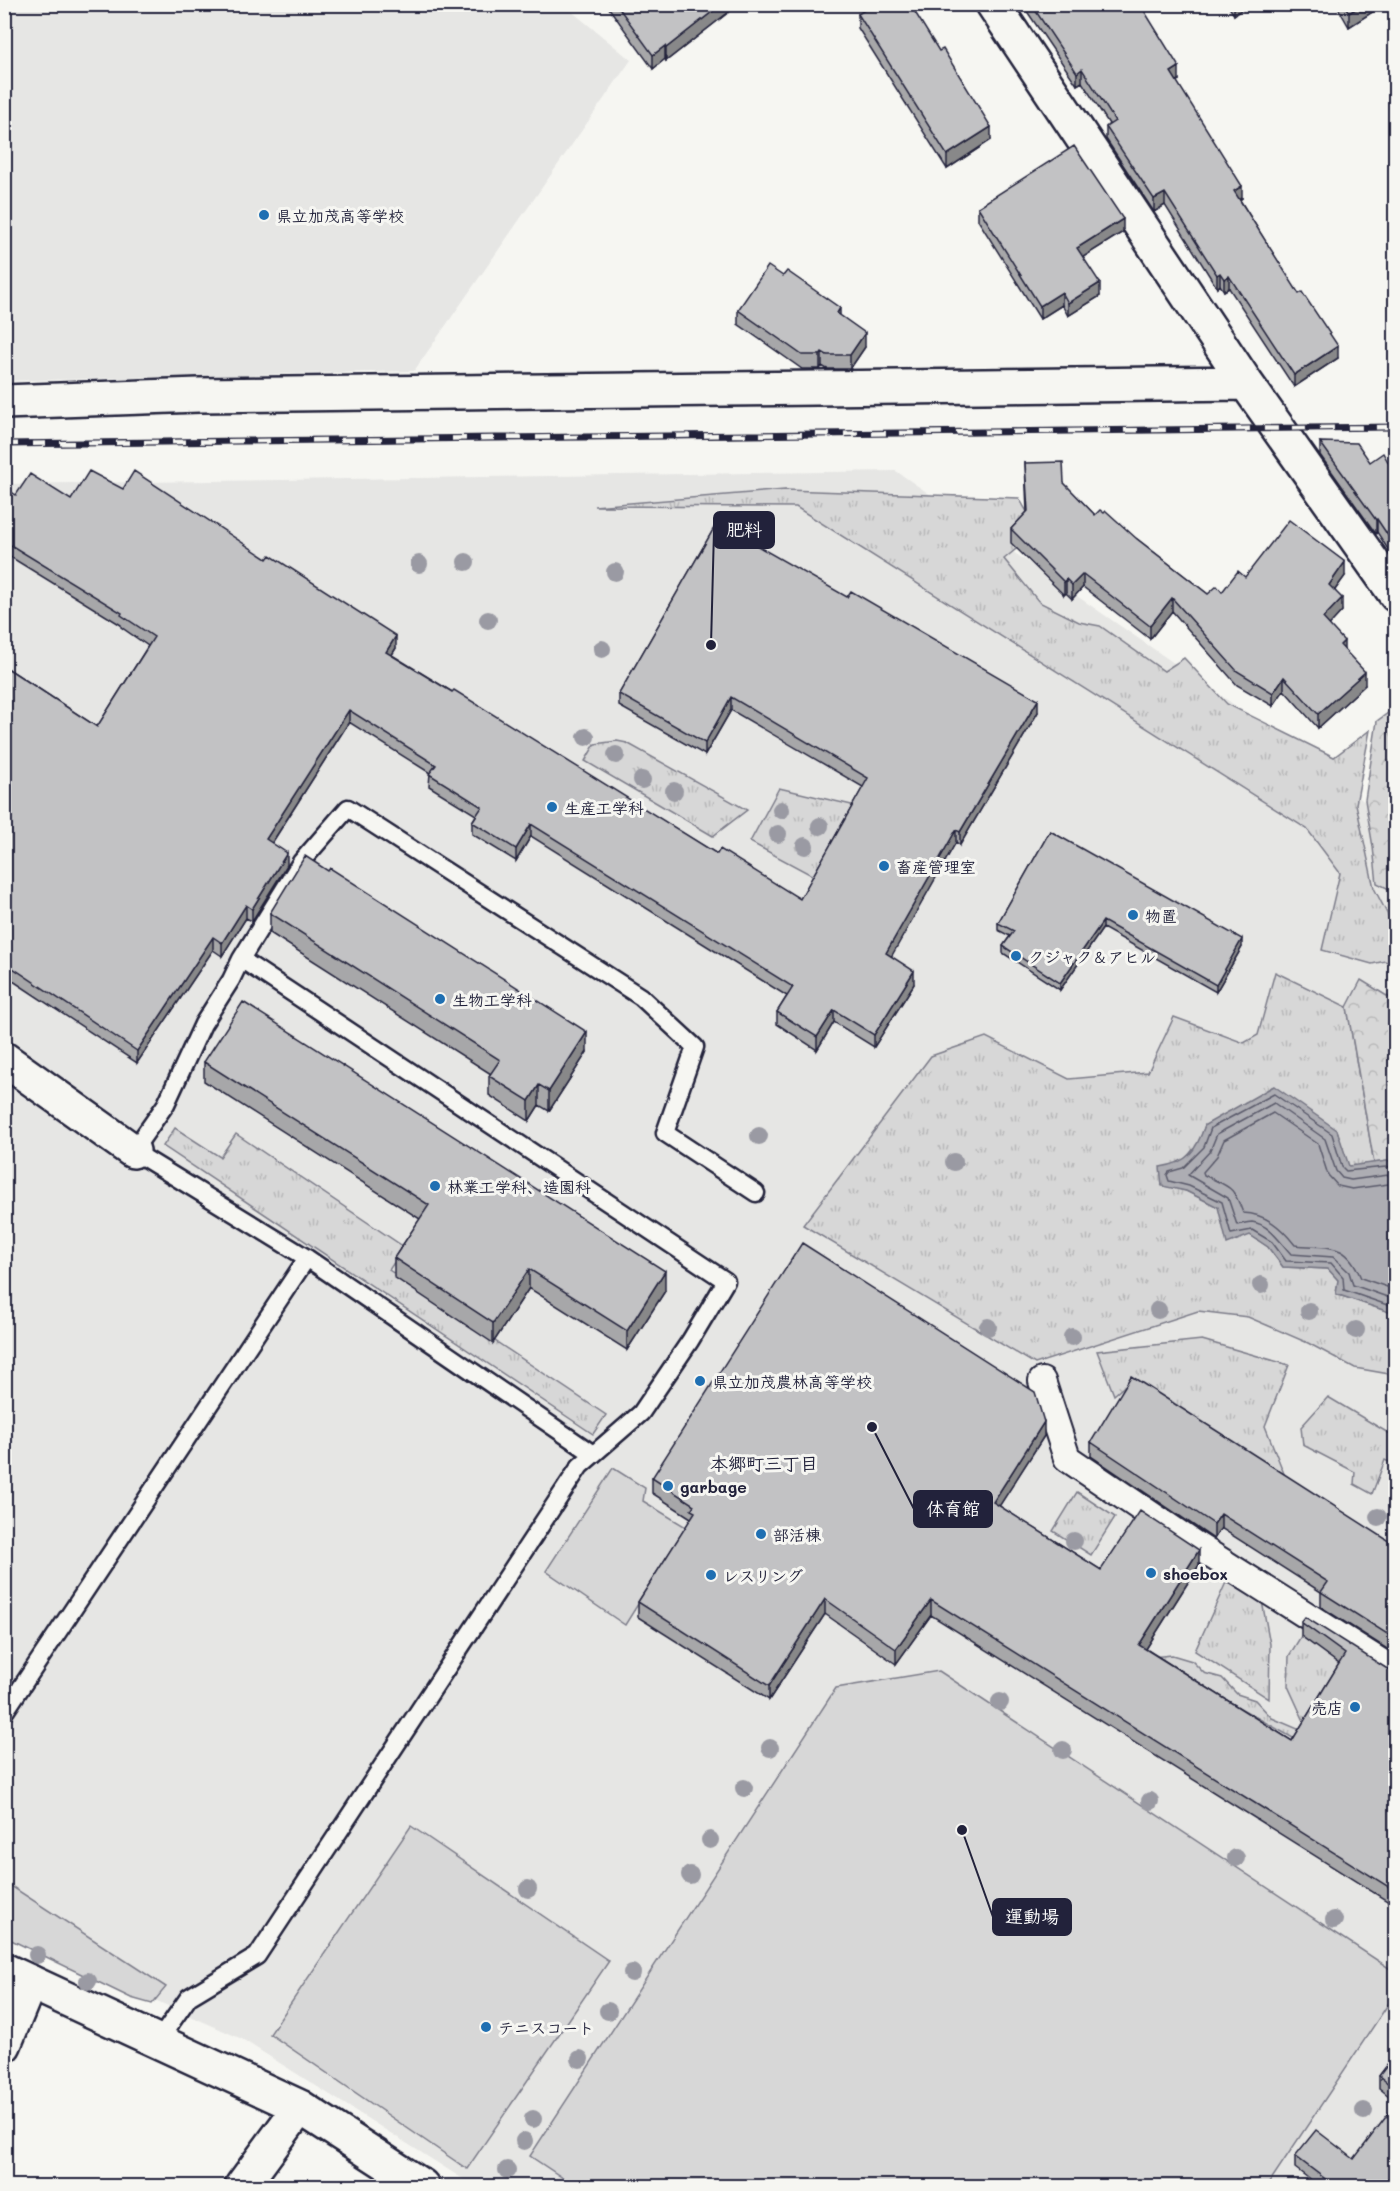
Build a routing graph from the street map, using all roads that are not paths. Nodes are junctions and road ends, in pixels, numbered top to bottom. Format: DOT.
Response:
graph roads {
  1 [pos="993,4"];
  2 [pos="1246,383"];
  3 [pos="4,402"];
  4 [pos="1395,595"];
  5 [pos="241,959"];
  6 [pos="4,1059"];
  7 [pos="133,1152"];
  8 [pos="756,1193"];
  9 [pos="307,1258"];
  10 [pos="1042,1381"];
  11 [pos="593,1454"];
  12 [pos="1395,1672"];
  13 [pos="4,1713"];
  14 [pos="17,1976"];
  15 [pos="159,2040"];
  16 [pos="4,2045"];
  17 [pos="300,2107"];
  18 [pos="242,2187"];
  19 [pos="422,2187"];
  1 -- 2 [label="street"];
  2 -- 3 [label="street"];
  2 -- 4 [label="street"];
  5 -- 7 [label="lane"];
  5 -- 8 [label="lane"];
  5 -- 11 [label="lane"];
  6 -- 7 [label="street"];
  7 -- 9 [label="lane"];
  9 -- 11 [label="lane"];
  9 -- 13 [label="lane"];
  10 -- 12 [label="street"];
  11 -- 15 [label="lane"];
  14 -- 15 [label="street"];
  14 -- 16 [label="street"];
  15 -- 17 [label="street"];
  17 -- 18 [label="street"];
  17 -- 19 [label="street"];
}
